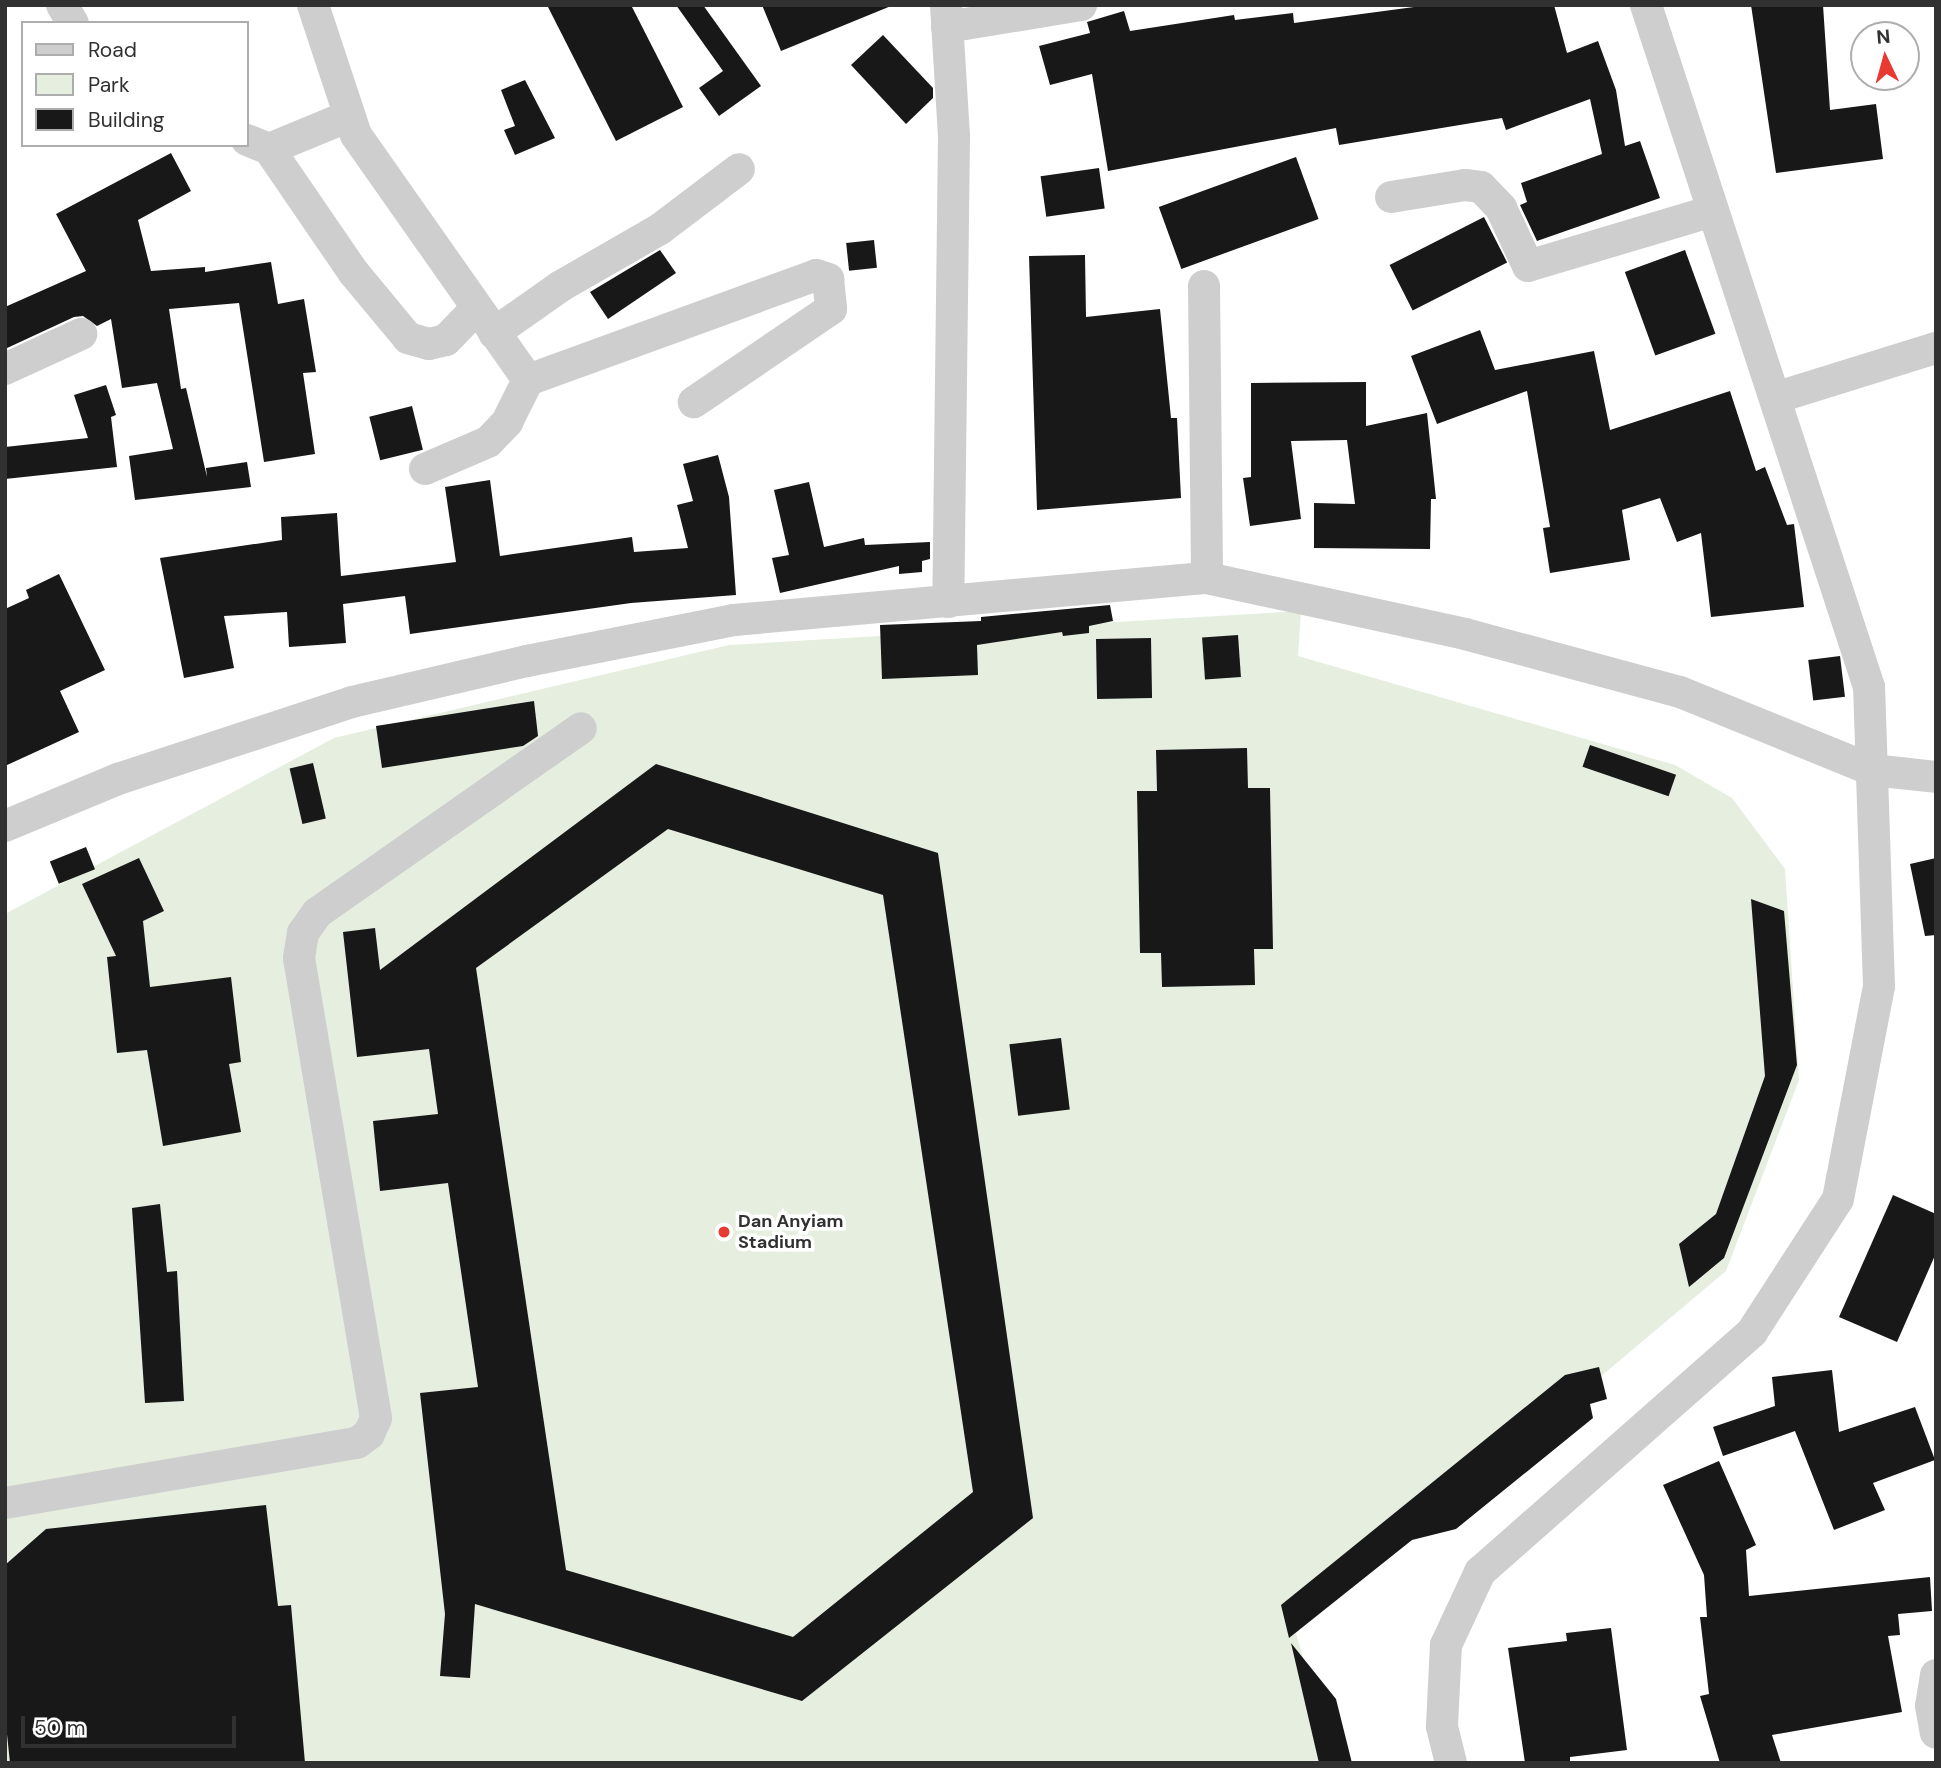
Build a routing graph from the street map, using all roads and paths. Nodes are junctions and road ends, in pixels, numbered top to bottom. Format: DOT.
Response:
graph roads {
  1 [pos="62,5"];
  2 [pos="313,5"];
  3 [pos="1081,5"];
  4 [pos="1646,5"];
  5 [pos="947,16"];
  6 [pos="72,21"];
  7 [pos="349,116"];
  8 [pos="258,144"];
  9 [pos="739,169"];
  10 [pos="1391,197"];
  11 [pos="1713,211"];
  12 [pos="1203,286"];
  13 [pos="485,321"];
  14 [pos="81,334"];
  15 [pos="1936,348"];
  16 [pos="5,369"];
  17 [pos="528,380"];
  18 [pos="1775,398"];
  19 [pos="694,402"];
  20 [pos="425,469"];
  21 [pos="1207,578"];
  22 [pos="948,602"];
  23 [pos="581,728"];
  24 [pos="1872,770"];
  25 [pos="1936,777"];
  26 [pos="5,826"];
  27 [pos="5,1503"];
  28 [pos="1936,1675"];
  29 [pos="1936,1732"];
  30 [pos="1451,1763"];
  1 -- 6 [label="street"];
  2 -- 7 [label="street"];
  3 -- 5 [label="street"];
  4 -- 11 [label="street"];
  5 -- 22 [label="street"];
  7 -- 8 [label="street"];
  7 -- 13 [label="street"];
  8 -- 13 [label="street"];
  9 -- 13 [label="street"];
  10 -- 11 [label="street"];
  11 -- 18 [label="street"];
  12 -- 21 [label="street"];
  13 -- 17 [label="street"];
  14 -- 16 [label="street"];
  15 -- 18 [label="street"];
  17 -- 19 [label="street"];
  17 -- 20 [label="street"];
  18 -- 24 [label="street"];
  21 -- 22 [label="street"];
  21 -- 24 [label="street"];
  22 -- 26 [label="street"];
  23 -- 27 [label="street"];
  24 -- 25 [label="street"];
  24 -- 30 [label="street"];
  28 -- 29 [label="street"];
}
